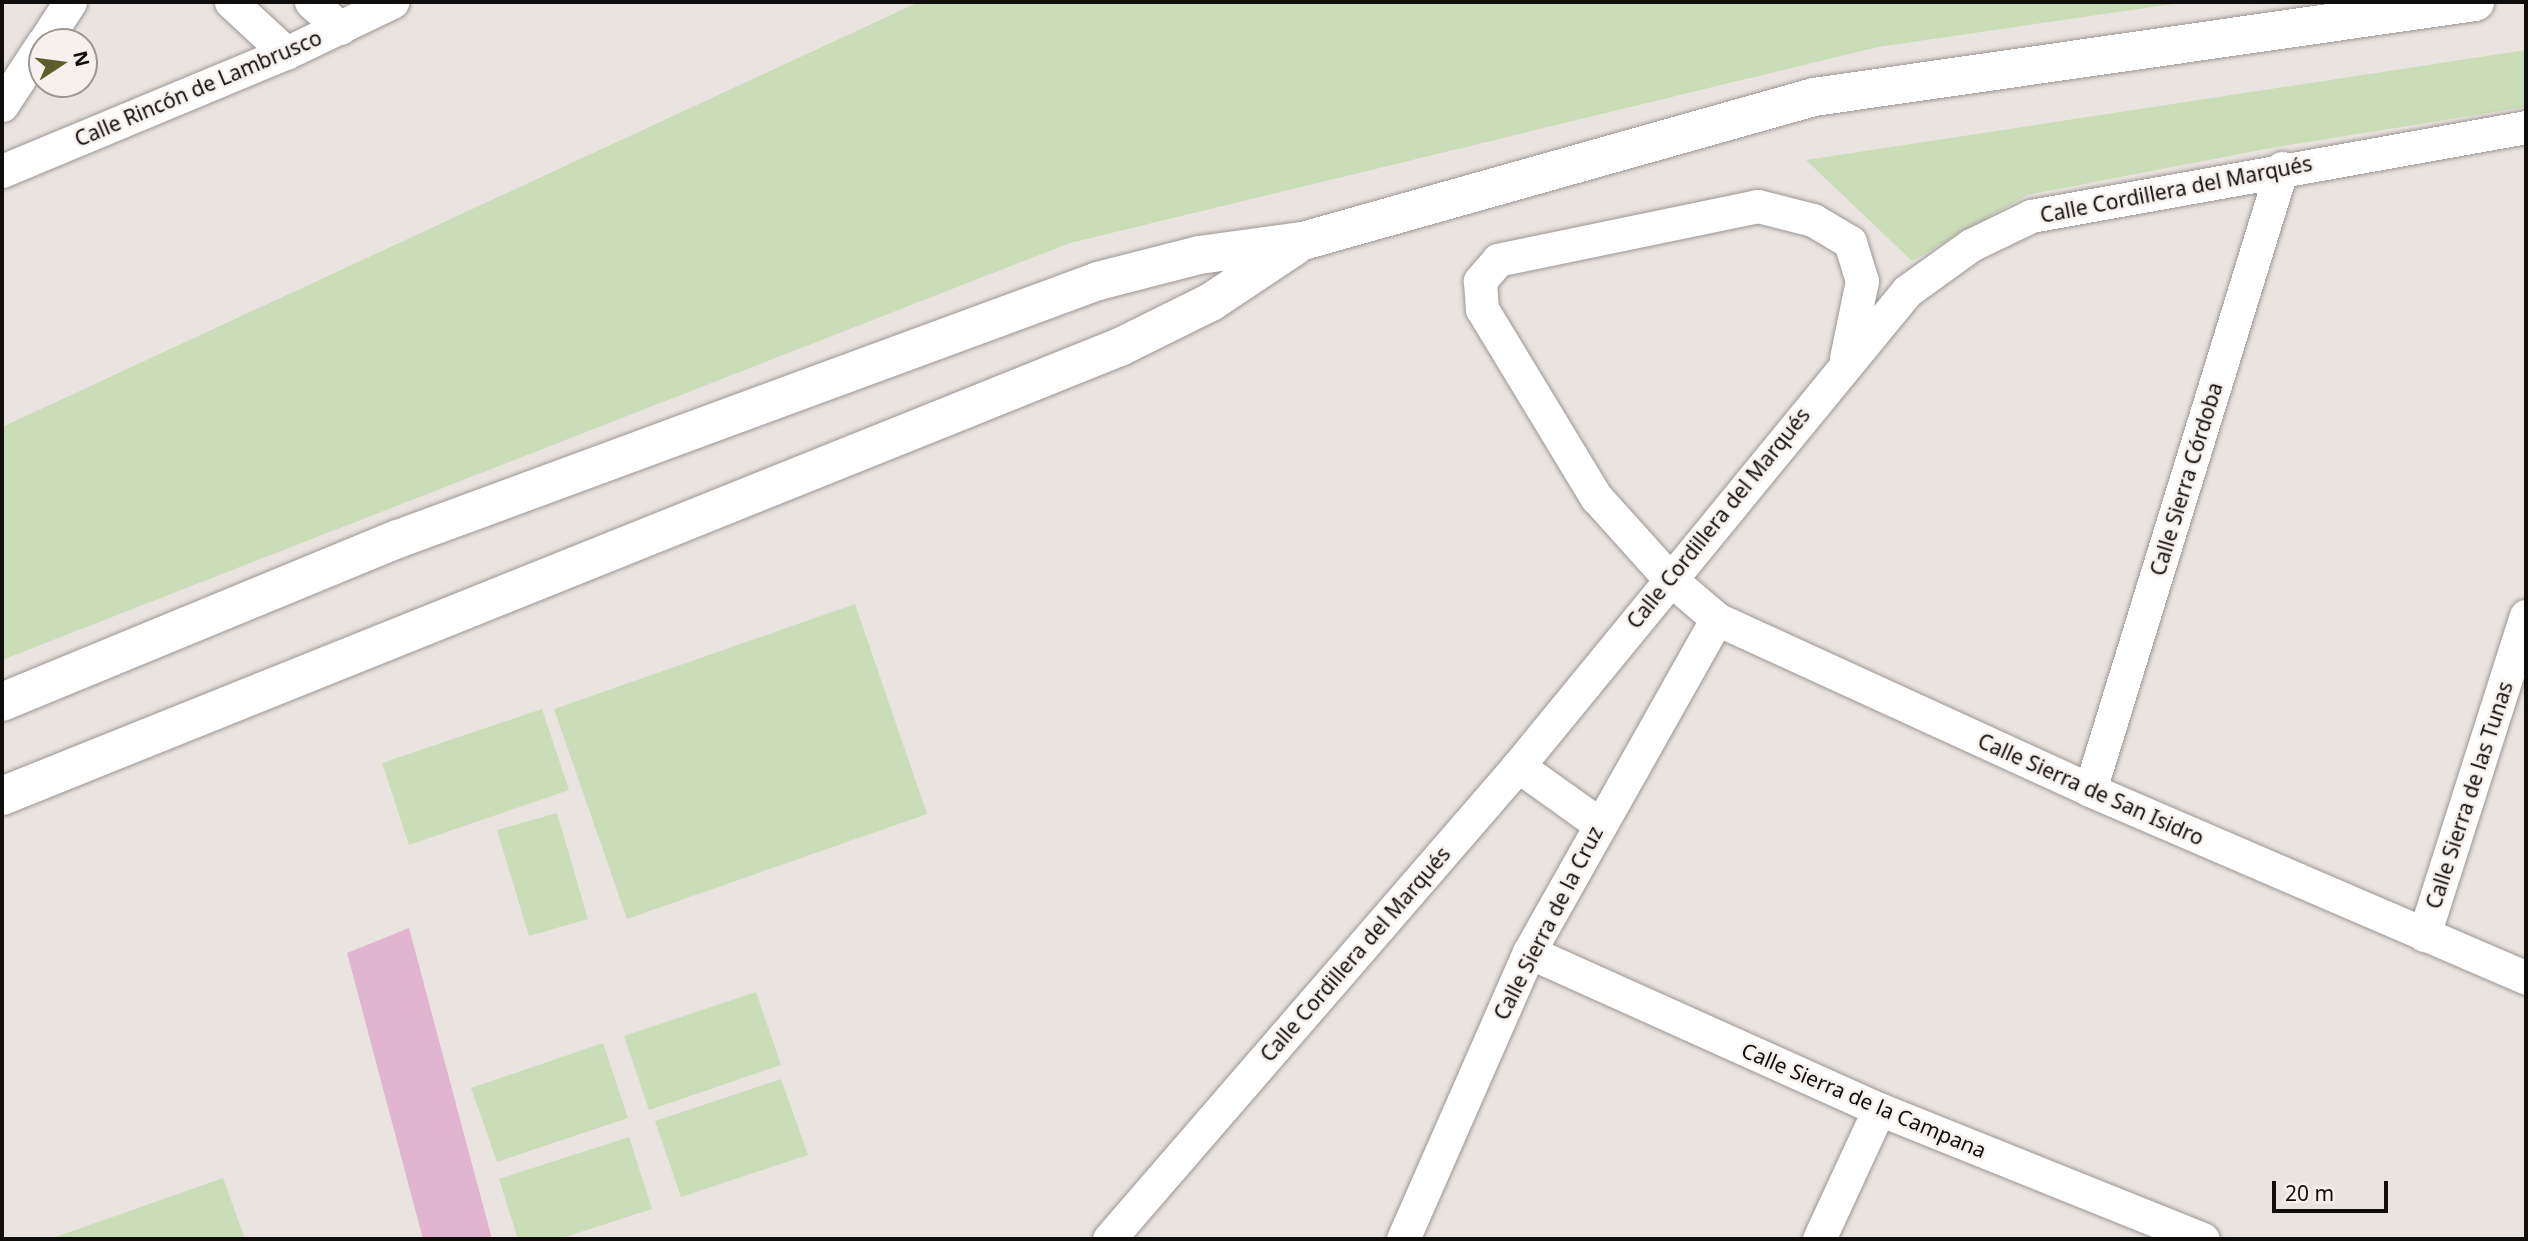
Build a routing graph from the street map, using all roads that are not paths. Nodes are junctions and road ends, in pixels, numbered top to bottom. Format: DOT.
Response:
graph roads {
  1 [pos="70,2"];
  2 [pos="230,2"];
  3 [pos="311,2"];
  4 [pos="392,2"];
  5 [pos="2475,2"];
  6 [pos="340,27"];
  7 [pos="53,28"];
  8 [pos="286,53"];
  9 [pos="28,66"];
  10 [pos="2,105"];
  11 [pos="2526,127"];
  12 [pos="2282,168"];
  13 [pos="2,172"];
  14 [pos="1303,241"];
  15 [pos="1846,361"];
  16 [pos="1668,578"];
  17 [pos="2526,616"];
  18 [pos="1717,619"];
  19 [pos="2,702"];
  20 [pos="1518,766"];
  21 [pos="2090,790"];
  22 [pos="2,796"];
  23 [pos="1598,823"];
  24 [pos="2424,935"];
  25 [pos="1529,952"];
  26 [pos="2526,978"];
  27 [pos="1879,1109"];
  28 [pos="1109,1239"];
  29 [pos="1404,1239"];
  30 [pos="1819,1239"];
  31 [pos="2203,1239"];
  1 -- 7 [label="street"];
  2 -- 8 [label="street"];
  3 -- 6 [label="street"];
  4 -- 6 [label="street, Calle Rincón de Lambrusco"];
  5 -- 14 [label="main road"];
  6 -- 8 [label="street, Calle Rincón de Lambrusco"];
  8 -- 13 [label="street, Calle Rincón de Lambrusco"];
  9 -- 10 [label="street"];
  11 -- 12 [label="street, Calle Cordillera del Marqués"];
  12 -- 15 [label="street, Calle Cordillera del Marqués"];
  12 -- 21 [label="street, Calle Sierra Córdoba"];
  14 -- 19 [label="main road"];
  14 -- 22 [label="main road"];
  15 -- 16 [label="street, Calle Cordillera del Marqués"];
  15 -- 16 [label="street, Calle Sierra de San Isidro"];
  16 -- 18 [label="street, Calle Sierra de San Isidro"];
  16 -- 20 [label="street, Calle Cordillera del Marqués"];
  17 -- 24 [label="street, Calle Sierra de las Tunas"];
  18 -- 21 [label="street, Calle Sierra de San Isidro"];
  18 -- 23 [label="street, Calle Sierra de la Cruz"];
  20 -- 23 [label="street"];
  20 -- 28 [label="street, Calle Cordillera del Marqués"];
  21 -- 24 [label="street, Calle Sierra de San Isidro"];
  23 -- 25 [label="street, Calle Sierra de la Cruz"];
  24 -- 26 [label="street, Calle Sierra de San Isidro"];
  25 -- 27 [label="street, Calle Sierra de la Campana"];
  25 -- 29 [label="street, Calle Sierra de la Cruz"];
  27 -- 30 [label="street"];
  27 -- 31 [label="street, Calle Sierra de la Campana"];
}
